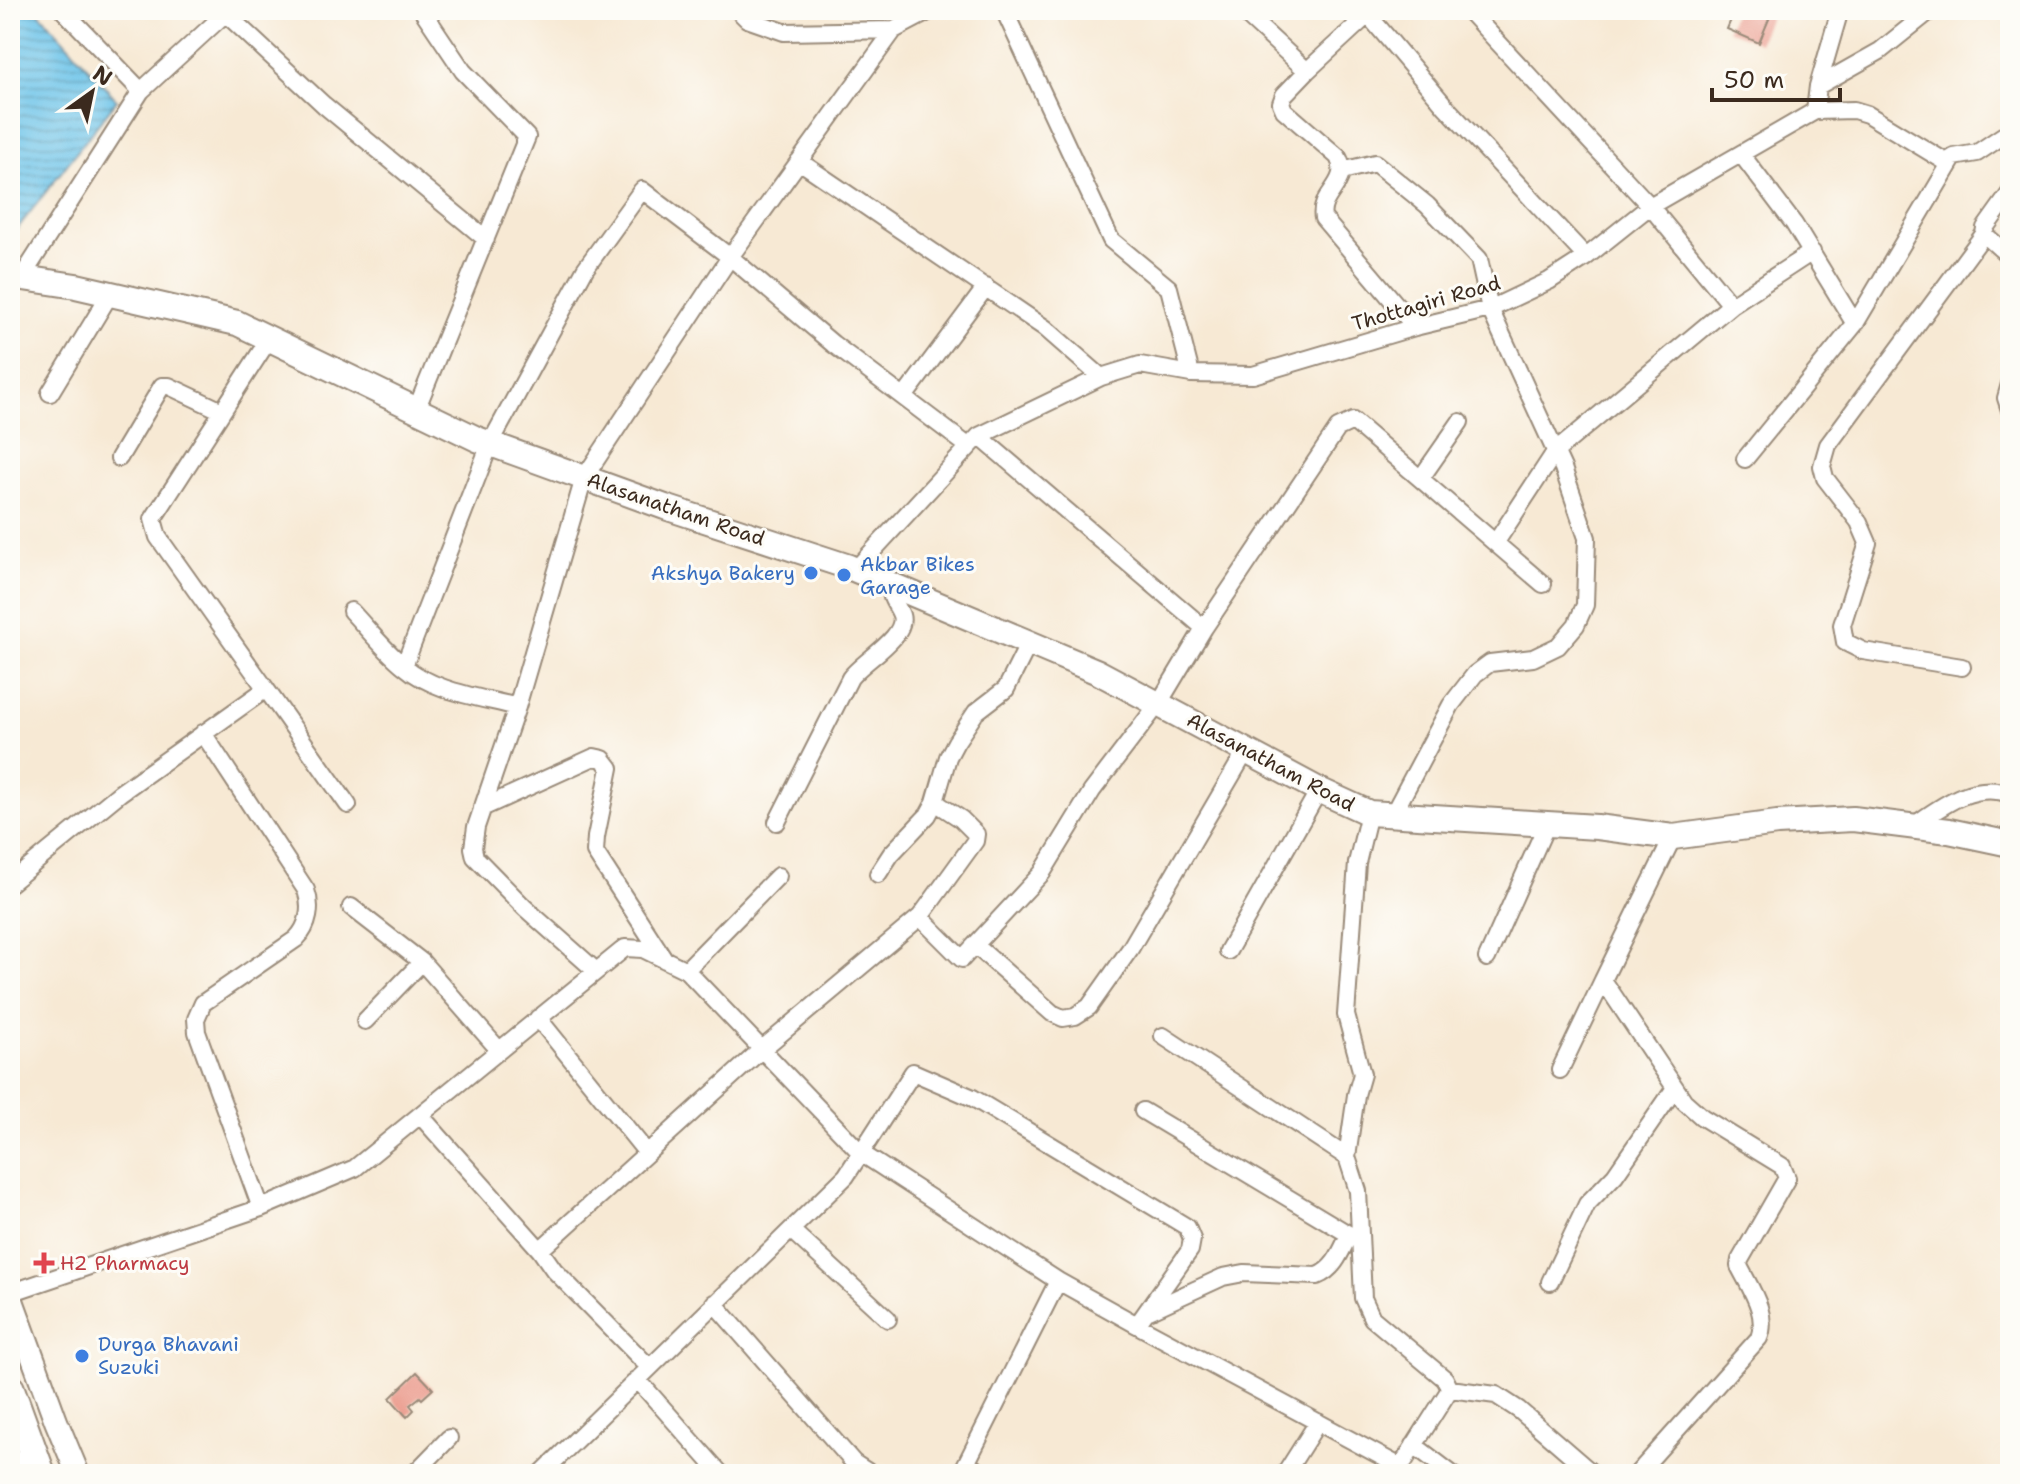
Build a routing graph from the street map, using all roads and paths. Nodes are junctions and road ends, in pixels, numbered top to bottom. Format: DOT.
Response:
graph roads {
  1 [pos="63,10"];
  2 [pos="422,10"];
  3 [pos="738,10"];
  4 [pos="932,10"];
  5 [pos="1004,10"];
  6 [pos="1241,10"];
  7 [pos="1468,10"];
  8 [pos="1840,10"];
  9 [pos="1931,10"];
  10 [pos="227,11"];
  11 [pos="1369,12"];
  12 [pos="894,30"];
  13 [pos="1307,71"];
  14 [pos="1818,86"];
  15 [pos="141,91"];
  16 [pos="1815,111"];
  17 [pos="2008,136"];
  18 [pos="1741,154"];
  19 [pos="1954,157"];
  20 [pos="799,161"];
  21 [pos="1342,171"];
  22 [pos="2010,193"];
  23 [pos="1650,206"];
  24 [pos="1984,234"];
  25 [pos="486,239"];
  26 [pos="1812,252"];
  27 [pos="730,257"];
  28 [pos="1586,257"];
  29 [pos="2010,257"];
  30 [pos="16,276"];
  31 [pos="986,287"];
  32 [pos="110,294"];
  33 [pos="1731,305"];
  34 [pos="1490,309"];
  35 [pos="1855,324"];
  36 [pos="1415,327"];
  37 [pos="269,339"];
  38 [pos="1191,374"];
  39 [pos="1101,377"];
  40 [pos="2010,384"];
  41 [pos="50,393"];
  42 [pos="904,397"];
  43 [pos="416,410"];
  44 [pos="2010,410"];
  45 [pos="222,411"];
  46 [pos="1460,422"];
  47 [pos="974,441"];
  48 [pos="490,444"];
  49 [pos="1555,452"];
  50 [pos="119,458"];
  51 [pos="1745,459"];
  52 [pos="584,478"];
  53 [pos="1421,478"];
  54 [pos="1496,542"];
  55 [pos="855,570"];
  56 [pos="1543,584"];
  57 [pos="895,587"];
  58 [pos="351,611"];
  59 [pos="1204,628"];
  60 [pos="1029,643"];
  61 [pos="404,666"];
  62 [pos="1962,667"];
  63 [pos="266,689"];
  64 [pos="1159,703"];
  65 [pos="517,707"];
  66 [pos="203,733"];
  67 [pos="1246,751"];
  68 [pos="1319,790"];
  69 [pos="2010,794"];
  70 [pos="935,802"];
  71 [pos="348,805"];
  72 [pos="482,808"];
  73 [pos="1381,813"];
  74 [pos="777,822"];
  75 [pos="1547,824"];
  76 [pos="1913,826"];
  77 [pos="1673,837"];
  78 [pos="2010,844"];
  79 [pos="878,874"];
  80 [pos="778,876"];
  81 [pos="10,883"];
  82 [pos="351,907"];
  83 [pos="920,917"];
  84 [pos="975,945"];
  85 [pos="1228,951"];
  86 [pos="1487,958"];
  87 [pos="665,960"];
  88 [pos="422,962"];
  89 [pos="686,970"];
  90 [pos="596,971"];
  91 [pos="1603,980"];
  92 [pos="538,1018"];
  93 [pos="365,1021"];
  94 [pos="1163,1036"];
  95 [pos="499,1050"];
  96 [pos="761,1050"];
  97 [pos="1560,1070"];
  98 [pos="1675,1088"];
  99 [pos="1143,1111"];
  100 [pos="420,1115"];
  101 [pos="647,1153"];
  102 [pos="861,1153"];
  103 [pos="1347,1157"];
  104 [pos="261,1208"];
  105 [pos="791,1230"];
  106 [pos="1354,1238"];
  107 [pos="540,1250"];
  108 [pos="1058,1281"];
  109 [pos="1550,1282"];
  110 [pos="10,1294"];
  111 [pos="714,1303"];
  112 [pos="1141,1318"];
  113 [pos="888,1319"];
  114 [pos="643,1373"];
  115 [pos="10,1389"];
  116 [pos="1450,1389"];
  117 [pos="1318,1422"];
  118 [pos="449,1438"];
  119 [pos="1414,1445"];
  120 [pos="10,1463"];
  121 [pos="964,1469"];
  122 [pos="1398,1470"];
  123 [pos="15,1474"];
  124 [pos="41,1474"];
  125 [pos="78,1474"];
  126 [pos="414,1474"];
  127 [pos="541,1474"];
  128 [pos="721,1474"];
  129 [pos="871,1474"];
  130 [pos="984,1474"];
  131 [pos="1285,1474"];
  132 [pos="1452,1474"];
  133 [pos="1593,1474"];
  134 [pos="1637,1474"];
  1 -- 15 [label="street"];
  2 -- 25 [label="street"];
  3 -- 12 [label="street"];
  4 -- 12 [label="street"];
  5 -- 38 [label="street"];
  6 -- 13 [label="street"];
  7 -- 23 [label="street"];
  8 -- 14 [label="street"];
  9 -- 14 [label="street"];
  10 -- 15 [label="street"];
  10 -- 25 [label="street"];
  11 -- 13 [label="street"];
  11 -- 28 [label="street"];
  12 -- 20 [label="street"];
  13 -- 21 [label="street"];
  14 -- 16 [label="street"];
  15 -- 30 [label="street"];
  16 -- 18 [label="street, Thottagiri Road"];
  16 -- 19 [label="street, Thottagiri Road"];
  17 -- 19 [label="street"];
  18 -- 23 [label="street, Thottagiri Road"];
  18 -- 26 [label="street"];
  19 -- 35 [label="street"];
  20 -- 27 [label="street"];
  20 -- 31 [label="street"];
  21 -- 34 [label="street"];
  21 -- 36 [label="street"];
  22 -- 24 [label="street"];
  23 -- 28 [label="street, Thottagiri Road"];
  23 -- 33 [label="street"];
  24 -- 29 [label="street"];
  24 -- 62 [label="street"];
  25 -- 43 [label="street"];
  26 -- 33 [label="street"];
  26 -- 35 [label="street"];
  27 -- 42 [label="street"];
  27 -- 48 [label="street"];
  27 -- 52 [label="street"];
  28 -- 34 [label="street, Thottagiri Road"];
  30 -- 32 [label="main road, Alasanatham Road"];
  31 -- 39 [label="street"];
  31 -- 42 [label="street"];
  32 -- 37 [label="main road, Alasanatham Road"];
  32 -- 41 [label="street"];
  33 -- 49 [label="street"];
  34 -- 36 [label="street, Thottagiri Road"];
  34 -- 49 [label="street"];
  35 -- 51 [label="street"];
  36 -- 38 [label="street, Thottagiri Road"];
  37 -- 43 [label="main road, Alasanatham Road"];
  37 -- 45 [label="street"];
  38 -- 39 [label="street, Thottagiri Road"];
  39 -- 47 [label="street, Thottagiri Road"];
  40 -- 44 [label="street"];
  42 -- 47 [label="street"];
  43 -- 48 [label="main road, Alasanatham Road"];
  45 -- 50 [label="street"];
  45 -- 63 [label="street"];
  46 -- 53 [label="street"];
  47 -- 55 [label="street, Thottagiri Road"];
  47 -- 59 [label="street"];
  48 -- 52 [label="main road, Alasanatham Road"];
  48 -- 61 [label="street"];
  49 -- 54 [label="street"];
  49 -- 73 [label="street"];
  52 -- 55 [label="main road, Alasanatham Road"];
  52 -- 65 [label="street"];
  53 -- 54 [label="street"];
  53 -- 59 [label="street"];
  54 -- 56 [label="street"];
  55 -- 57 [label="main road, Alasanatham Road"];
  57 -- 60 [label="main road, Alasanatham Road"];
  57 -- 74 [label="street"];
  58 -- 61 [label="street"];
  59 -- 64 [label="street"];
  60 -- 64 [label="main road, Alasanatham Road"];
  60 -- 70 [label="street"];
  61 -- 65 [label="street"];
  63 -- 66 [label="street"];
  63 -- 71 [label="street"];
  64 -- 67 [label="main road, Alasanatham Road"];
  64 -- 84 [label="street"];
  65 -- 72 [label="street"];
  66 -- 81 [label="street"];
  66 -- 104 [label="street"];
  67 -- 68 [label="main road, Alasanatham Road"];
  67 -- 84 [label="street"];
  68 -- 73 [label="main road, Alasanatham Road"];
  68 -- 85 [label="street"];
  69 -- 76 [label="street"];
  70 -- 79 [label="street"];
  70 -- 83 [label="street"];
  72 -- 87 [label="street"];
  72 -- 90 [label="street"];
  73 -- 75 [label="main road"];
  73 -- 103 [label="street"];
  75 -- 77 [label="main road"];
  75 -- 86 [label="street"];
  76 -- 77 [label="main road"];
  76 -- 78 [label="main road"];
  77 -- 91 [label="street"];
  80 -- 89 [label="street"];
  82 -- 88 [label="street"];
  83 -- 84 [label="street"];
  83 -- 96 [label="street"];
  87 -- 89 [label="street"];
  87 -- 90 [label="street"];
  88 -- 93 [label="street"];
  88 -- 95 [label="street"];
  89 -- 96 [label="street"];
  90 -- 92 [label="street"];
  91 -- 97 [label="street"];
  91 -- 98 [label="street"];
  92 -- 95 [label="street"];
  92 -- 101 [label="street"];
  94 -- 103 [label="street"];
  95 -- 100 [label="street"];
  96 -- 101 [label="street"];
  96 -- 102 [label="street"];
  98 -- 109 [label="street"];
  98 -- 134 [label="street"];
  99 -- 106 [label="street"];
  100 -- 104 [label="street"];
  100 -- 107 [label="street"];
  101 -- 107 [label="street"];
  102 -- 105 [label="street"];
  102 -- 108 [label="street"];
  102 -- 112 [label="street"];
  103 -- 106 [label="street"];
  104 -- 110 [label="street"];
  105 -- 111 [label="street"];
  105 -- 113 [label="street"];
  106 -- 112 [label="street"];
  106 -- 116 [label="street"];
  107 -- 114 [label="street"];
  108 -- 112 [label="street"];
  108 -- 121 [label="street"];
  110 -- 125 [label="street"];
  111 -- 114 [label="street"];
  111 -- 129 [label="street"];
  112 -- 117 [label="street"];
  114 -- 127 [label="street"];
  114 -- 128 [label="street"];
  115 -- 124 [label="highway"];
  116 -- 119 [label="street"];
  116 -- 133 [label="street"];
  117 -- 122 [label="street"];
  117 -- 131 [label="street"];
  118 -- 126 [label="street"];
  119 -- 122 [label="street"];
  119 -- 132 [label="street"];
  120 -- 123 [label="highway"];
  121 -- 130 [label="street"];
}
